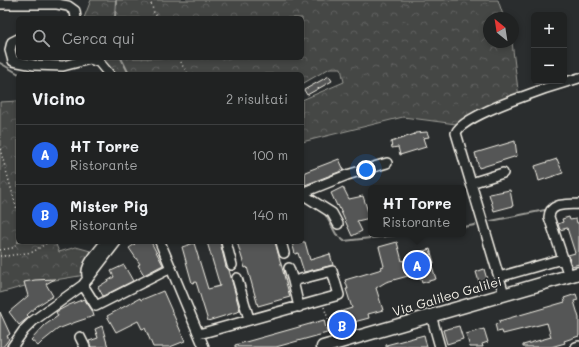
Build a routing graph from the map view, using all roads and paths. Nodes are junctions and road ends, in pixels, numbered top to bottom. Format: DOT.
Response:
graph roads {
  1 [pos="150,0"];
  2 [pos="0,4"];
  3 [pos="76,16"];
  4 [pos="157,16"];
  5 [pos="16,40"];
  6 [pos="86,60"];
  7 [pos="93,60"];
  8 [pos="181,60"];
  9 [pos="107,72"];
  10 [pos="187,72"];
  11 [pos="579,78"];
  12 [pos="0,149"];
  13 [pos="387,163"];
  14 [pos="503,172"];
  15 [pos="471,183"];
  16 [pos="304,192"];
  17 [pos="304,194"];
  18 [pos="579,204"];
  19 [pos="16,206"];
  20 [pos="338,224"];
  21 [pos="16,244"];
  22 [pos="45,244"];
  23 [pos="104,244"];
  24 [pos="114,244"];
  25 [pos="161,244"];
  26 [pos="227,244"];
  27 [pos="282,244"];
  28 [pos="0,250"];
  29 [pos="284,252"];
  30 [pos="0,256"];
  31 [pos="562,259"];
  32 [pos="232,265"];
  33 [pos="171,268"];
  34 [pos="290,268"];
  35 [pos="574,274"];
  36 [pos="499,276"];
  37 [pos="237,278"];
  38 [pos="85,282"];
  39 [pos="293,282"];
  40 [pos="504,294"];
  41 [pos="322,300"];
  42 [pos="299,307"];
  43 [pos="431,315"];
  44 [pos="249,319"];
  45 [pos="199,334"];
  46 [pos="80,336"];
  47 [pos="334,336"];
  48 [pos="579,346"];
  49 [pos="12,347"];
  50 [pos="85,347"];
  51 [pos="204,347"];
  52 [pos="323,347"];
  53 [pos="440,347"];
  54 [pos="576,347"];
  1 -- 4 [label="path"];
  2 -- 3 [label="street"];
  5 -- 6 [label="street"];
  7 -- 9 [label="street"];
  8 -- 10 [label="path"];
  11 -- 15 [label="street"];
  12 -- 19 [label="path"];
  13 -- 16 [label="street"];
  14 -- 15 [label="street"];
  15 -- 36 [label="street"];
  17 -- 20 [label="street"];
  18 -- 31 [label="street"];
  21 -- 28 [label="path"];
  22 -- 30 [label="path"];
  23 -- 38 [label="street"];
  24 -- 38 [label="street"];
  25 -- 33 [label="street"];
  26 -- 32 [label="street"];
  27 -- 29 [label="street"];
  31 -- 35 [label="street"];
  31 -- 36 [label="street, Via Galileo Galilei"];
  33 -- 38 [label="street"];
  33 -- 45 [label="street"];
  34 -- 39 [label="street"];
  35 -- 40 [label="main road, Via Galileo Galilei"];
  36 -- 40 [label="street"];
  37 -- 44 [label="street"];
  38 -- 49 [label="street"];
  39 -- 41 [label="street"];
  39 -- 42 [label="street"];
  40 -- 43 [label="main road, Via Galileo Galilei"];
  41 -- 42 [label="street"];
  41 -- 47 [label="path"];
  42 -- 44 [label="street"];
  43 -- 52 [label="main road, Via Galileo Galilei"];
  43 -- 53 [label="street"];
  44 -- 45 [label="street"];
  45 -- 51 [label="street"];
  46 -- 50 [label="street"];
  48 -- 54 [label="street"];
}
